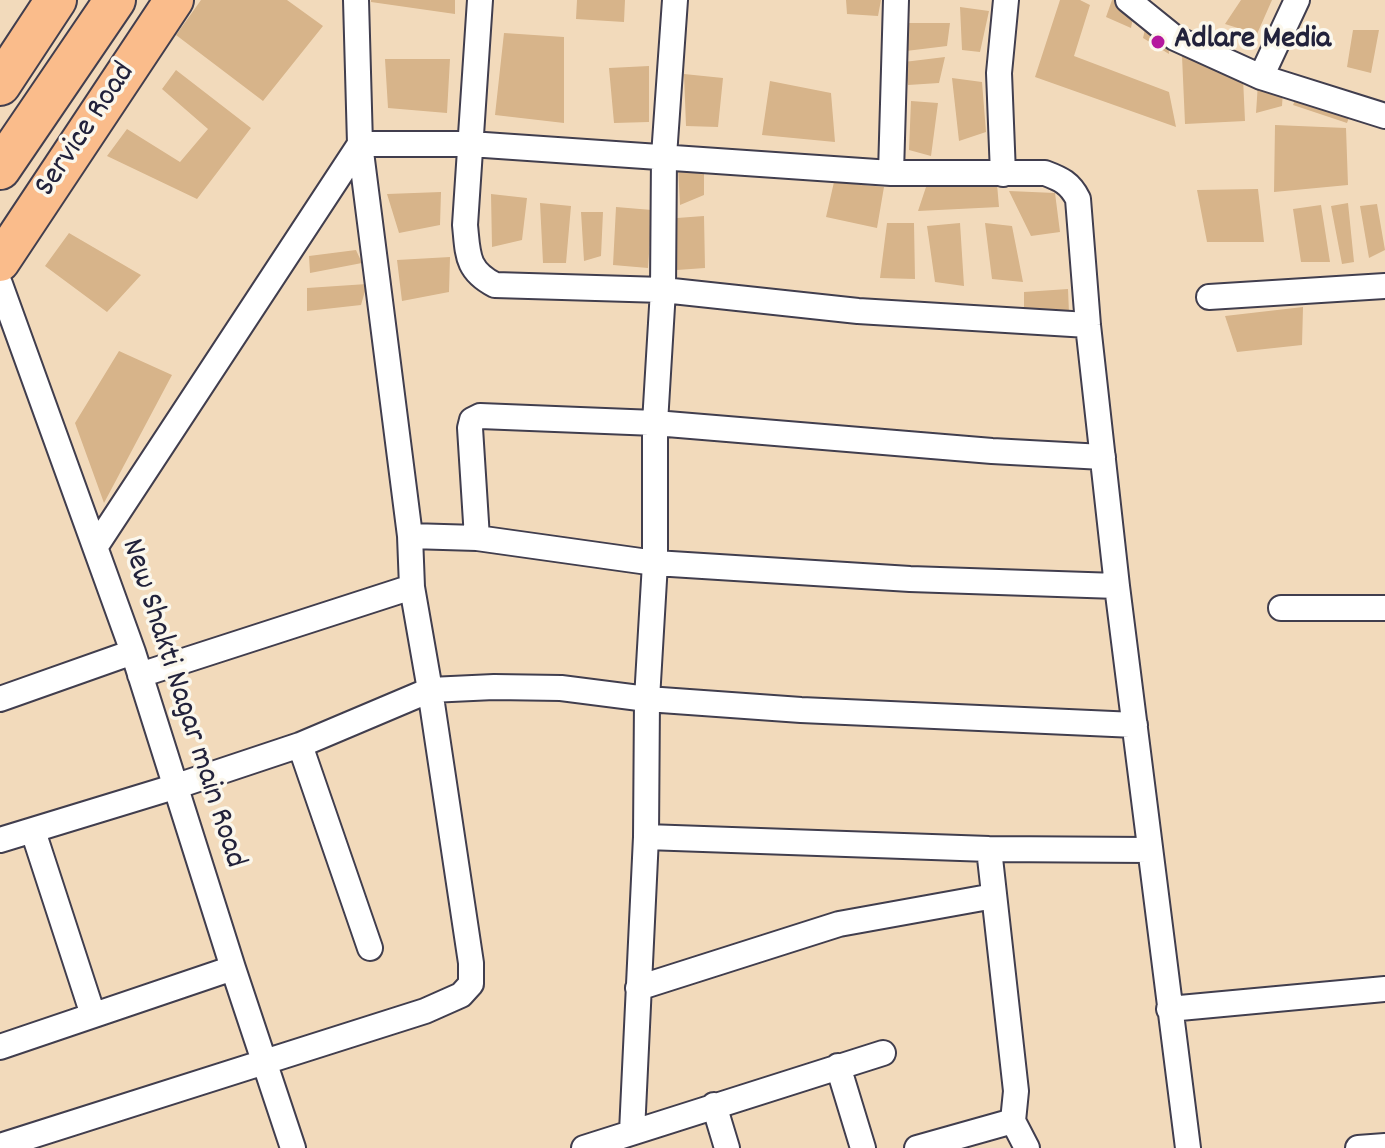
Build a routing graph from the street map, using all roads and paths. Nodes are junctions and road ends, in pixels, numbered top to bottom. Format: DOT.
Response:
graph roads {
  1 [pos="56,0"];
  2 [pos="115,0"];
  3 [pos="174,0"];
  4 [pos="356,0"];
  5 [pos="480,0"];
  6 [pos="675,0"];
  7 [pos="896,0"];
  8 [pos="1006,0"];
  9 [pos="1128,0"];
  10 [pos="1297,0"];
  11 [pos="3,75"];
  12 [pos="1261,77"];
  13 [pos="1385,116"];
  14 [pos="360,144"];
  15 [pos="470,144"];
  16 [pos="664,156"];
  17 [pos="0,169"];
  18 [pos="891,173"];
  19 [pos="1003,174"];
  20 [pos="0,262"];
  21 [pos="0,284"];
  22 [pos="1385,286"];
  23 [pos="663,290"];
  24 [pos="1209,297"];
  25 [pos="1088,325"];
  26 [pos="655,423"];
  27 [pos="1103,457"];
  28 [pos="410,536"];
  29 [pos="477,538"];
  30 [pos="96,546"];
  31 [pos="655,563"];
  32 [pos="1117,586"];
  33 [pos="412,587"];
  34 [pos="1281,608"];
  35 [pos="1385,608"];
  36 [pos="137,663"];
  37 [pos="430,690"];
  38 [pos="0,699"];
  39 [pos="647,699"];
  40 [pos="1135,725"];
  41 [pos="300,745"];
  42 [pos="177,786"];
  43 [pos="33,831"];
  44 [pos="646,837"];
  45 [pos="0,840"];
  46 [pos="989,849"];
  47 [pos="1150,850"];
  48 [pos="994,896"];
  49 [pos="370,948"];
  50 [pos="233,968"];
  51 [pos="638,988"];
  52 [pos="1385,989"];
  53 [pos="1169,1009"];
  54 [pos="93,1015"];
  55 [pos="0,1047"];
  56 [pos="883,1053"];
  57 [pos="266,1060"];
  58 [pos="838,1066"];
  59 [pos="714,1105"];
  60 [pos="1013,1121"];
  61 [pos="632,1132"];
  62 [pos="0,1146"];
  63 [pos="1385,1146"];
  64 [pos="293,1148"];
  65 [pos="586,1148"];
  66 [pos="727,1148"];
  67 [pos="863,1148"];
  68 [pos="917,1148"];
  69 [pos="1027,1148"];
  70 [pos="1188,1148"];
  71 [pos="1358,1148"];
  1 -- 11 [label="highway"];
  2 -- 17 [label="highway"];
  3 -- 20 [label="main road, Service Road"];
  4 -- 14 [label="street"];
  5 -- 15 [label="street"];
  6 -- 16 [label="street"];
  7 -- 18 [label="street"];
  8 -- 19 [label="street"];
  9 -- 12 [label="street"];
  10 -- 12 [label="street"];
  12 -- 13 [label="street"];
  14 -- 15 [label="street"];
  14 -- 28 [label="street"];
  14 -- 30 [label="street"];
  15 -- 16 [label="street"];
  15 -- 23 [label="street"];
  16 -- 18 [label="street"];
  16 -- 23 [label="street"];
  18 -- 19 [label="street"];
  19 -- 25 [label="street"];
  21 -- 30 [label="street, New Shakti Nagar main Road"];
  22 -- 24 [label="street"];
  23 -- 25 [label="street"];
  23 -- 26 [label="street"];
  25 -- 27 [label="street"];
  26 -- 27 [label="street"];
  26 -- 29 [label="street"];
  26 -- 31 [label="street"];
  27 -- 32 [label="street"];
  28 -- 29 [label="street"];
  28 -- 33 [label="street"];
  29 -- 31 [label="street"];
  30 -- 36 [label="street, New Shakti Nagar main Road"];
  31 -- 32 [label="street"];
  31 -- 39 [label="street"];
  32 -- 40 [label="street"];
  33 -- 36 [label="street"];
  33 -- 37 [label="street"];
  34 -- 35 [label="street"];
  36 -- 38 [label="street"];
  36 -- 42 [label="street, New Shakti Nagar main Road"];
  37 -- 39 [label="street"];
  37 -- 41 [label="street"];
  37 -- 57 [label="street"];
  39 -- 40 [label="street"];
  39 -- 44 [label="street"];
  40 -- 47 [label="street"];
  41 -- 42 [label="street"];
  41 -- 49 [label="street"];
  42 -- 43 [label="street"];
  42 -- 50 [label="street, New Shakti Nagar main Road"];
  43 -- 45 [label="street"];
  43 -- 54 [label="street"];
  44 -- 46 [label="street"];
  44 -- 51 [label="street"];
  46 -- 47 [label="street"];
  46 -- 48 [label="street"];
  47 -- 53 [label="street"];
  48 -- 51 [label="street"];
  48 -- 60 [label="street"];
  50 -- 54 [label="street"];
  50 -- 57 [label="street, New Shakti Nagar main Road"];
  51 -- 61 [label="street"];
  52 -- 53 [label="street"];
  53 -- 70 [label="street"];
  54 -- 55 [label="street"];
  56 -- 58 [label="street"];
  57 -- 62 [label="street"];
  57 -- 64 [label="street, New Shakti Nagar main Road"];
  58 -- 59 [label="street"];
  58 -- 67 [label="street"];
  59 -- 61 [label="street"];
  59 -- 66 [label="street"];
  60 -- 68 [label="street"];
  60 -- 69 [label="street"];
  61 -- 65 [label="street"];
  63 -- 71 [label="street"];
}
